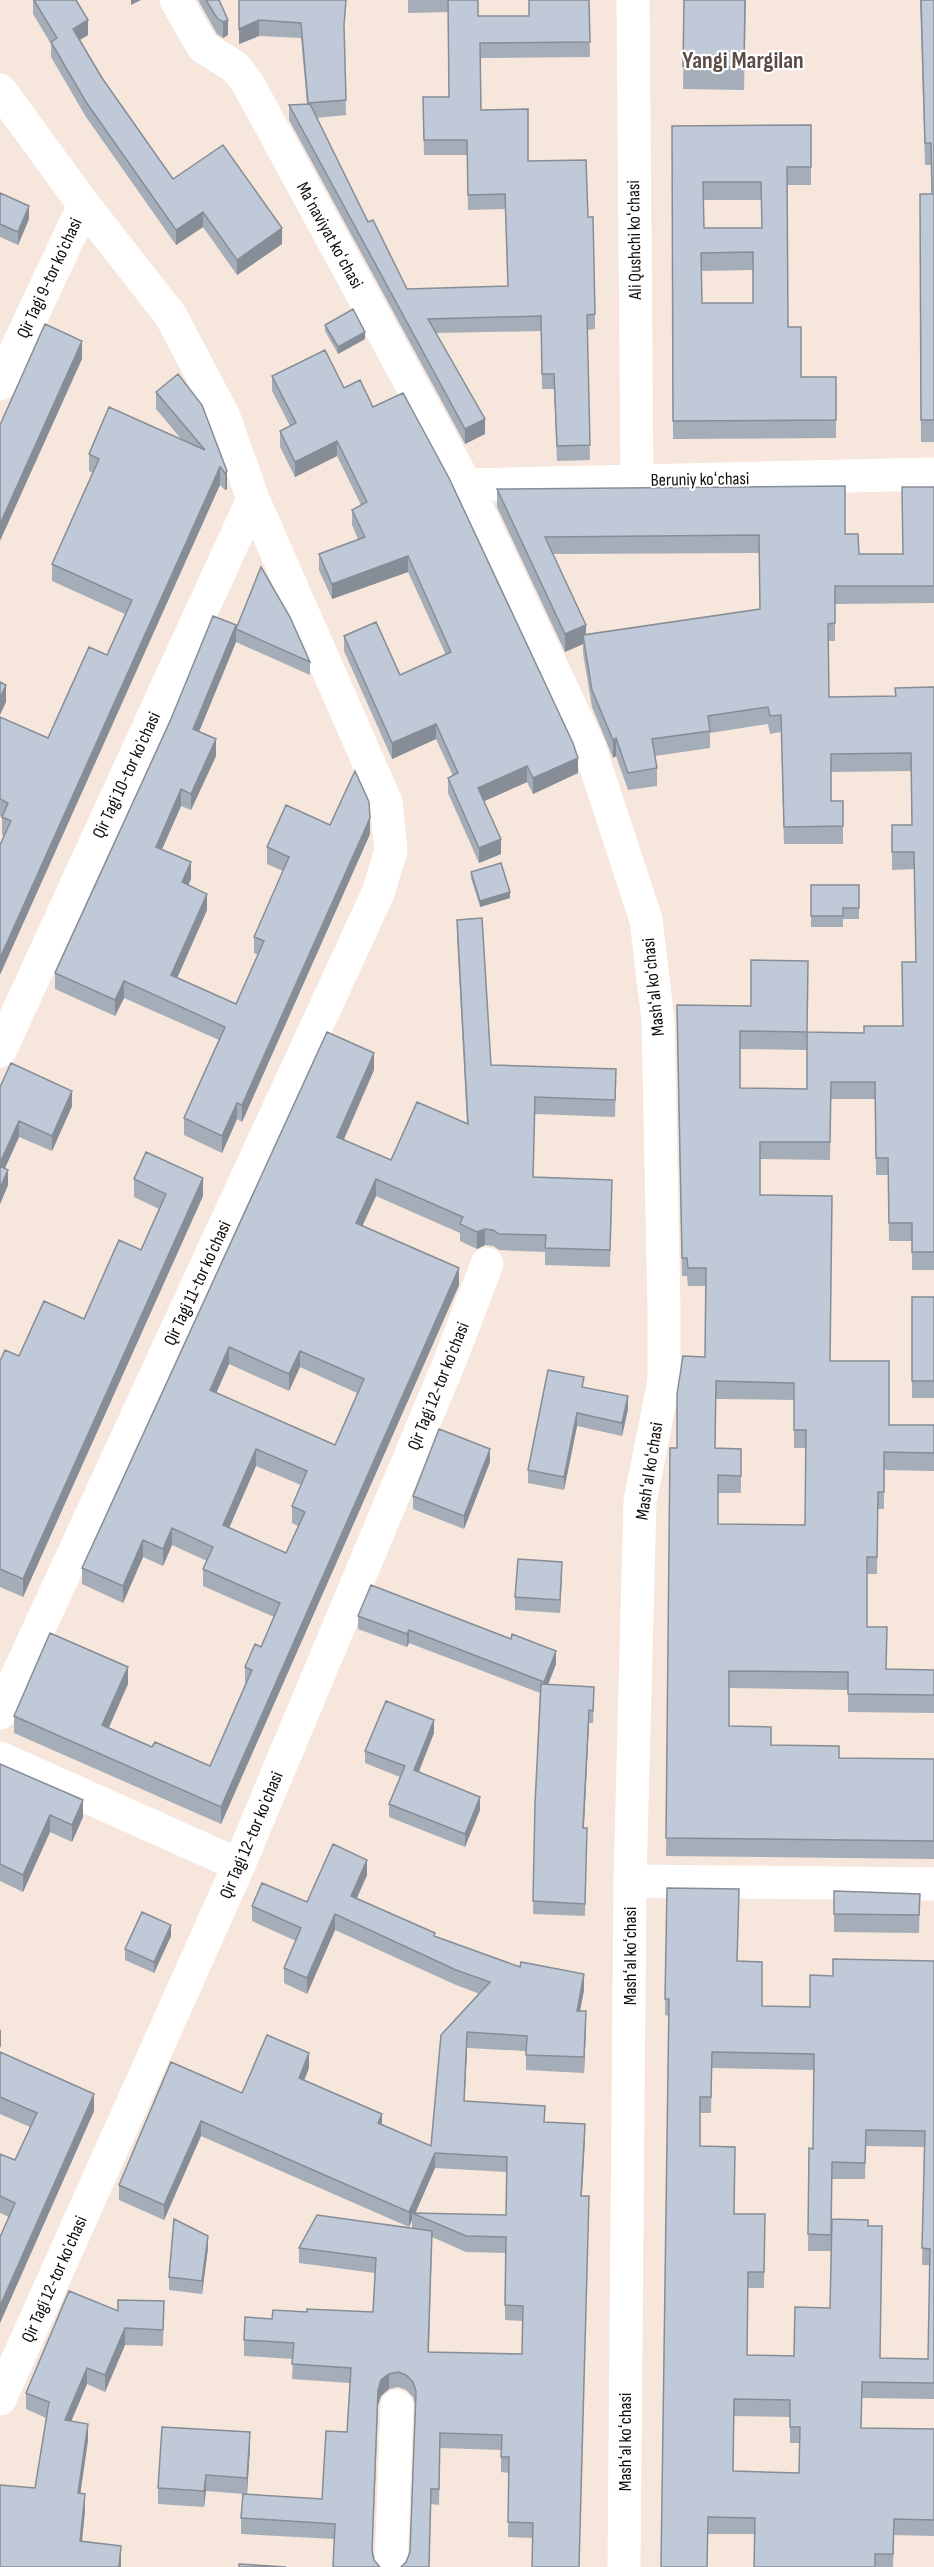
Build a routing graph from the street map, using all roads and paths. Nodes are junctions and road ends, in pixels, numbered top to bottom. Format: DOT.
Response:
graph roads {
  1 [pos="176,0"];
  2 [pos="633,0"];
  3 [pos="0,90"];
  4 [pos="84,206"];
  5 [pos="0,384"];
  6 [pos="934,474"];
  7 [pos="637,480"];
  8 [pos="466,485"];
  9 [pos="253,499"];
  10 [pos="0,1051"];
  11 [pos="486,1264"];
  12 [pos="0,1713"];
  13 [pos="0,1758"];
  14 [pos="239,1865"];
  15 [pos="630,1881"];
  16 [pos="934,1884"];
  17 [pos="0,2399"];
  18 [pos="397,2406"];
  19 [pos="391,2567"];
  20 [pos="624,2567"];
  1 -- 8 [label="street, Maʻnaviyat koʻchasi"];
  2 -- 7 [label="street, Ali Qushchi koʻchasi"];
  3 -- 4 [label="street"];
  4 -- 5 [label="street, Qir Tagi 9-tor koʼchasi"];
  4 -- 9 [label="street"];
  6 -- 7 [label="street, Beruniy koʻchasi"];
  7 -- 8 [label="street, Beruniy koʻchasi"];
  8 -- 15 [label="street, Mashʻal koʻchasi"];
  9 -- 10 [label="street, Qir Tagi 10-tor koʼchasi"];
  9 -- 12 [label="street, Qir Tagi 11-tor koʼchasi"];
  11 -- 14 [label="street, Qir Tagi 12-tor koʼchasi"];
  13 -- 14 [label="street"];
  14 -- 17 [label="street, Qir Tagi 12-tor koʼchasi"];
  15 -- 16 [label="street"];
  15 -- 20 [label="street, Mashʻal koʻchasi"];
  18 -- 19 [label="street"];
}
